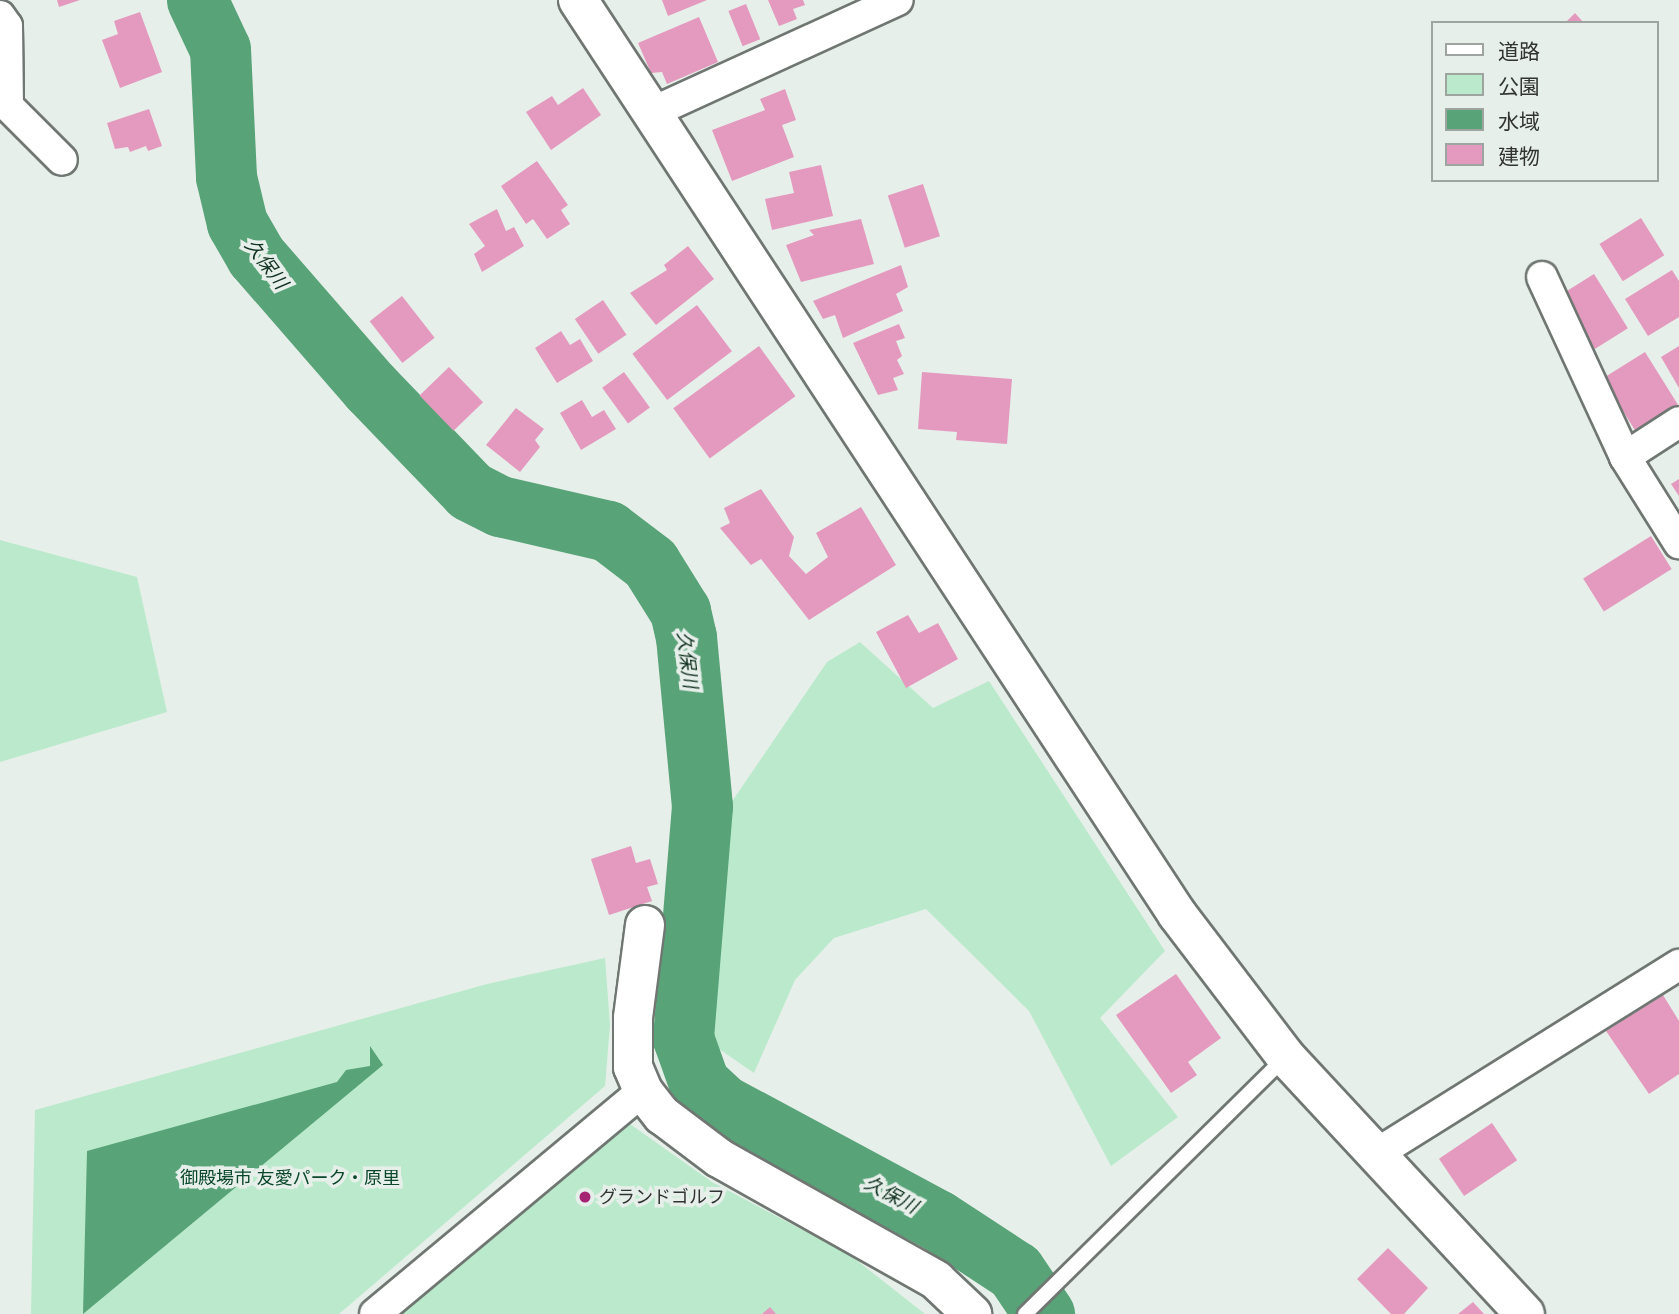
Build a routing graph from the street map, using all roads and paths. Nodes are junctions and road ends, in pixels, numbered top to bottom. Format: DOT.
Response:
graph roads {
  1 [pos="578,0"];
  2 [pos="898,0"];
  3 [pos="0,16"];
  4 [pos="653,112"];
  5 [pos="62,160"];
  6 [pos="1542,277"];
  7 [pos="1679,422"];
  8 [pos="1625,457"];
  9 [pos="1679,543"];
  10 [pos="645,925"];
  11 [pos="1679,965"];
  12 [pos="1286,1057"];
  13 [pos="643,1091"];
  14 [pos="1376,1154"];
  15 [pos="375,1314"];
  16 [pos="972,1314"];
  17 [pos="1025,1314"];
  18 [pos="1525,1314"];
  1 -- 4 [label="street"];
  2 -- 4 [label="street"];
  3 -- 5 [label="street"];
  4 -- 12 [label="street"];
  6 -- 8 [label="street"];
  7 -- 8 [label="street"];
  8 -- 9 [label="street"];
  10 -- 13 [label="street"];
  11 -- 14 [label="street"];
  12 -- 14 [label="street"];
  12 -- 17 [label="lane"];
  13 -- 15 [label="street"];
  13 -- 16 [label="street"];
  14 -- 18 [label="street"];
}
